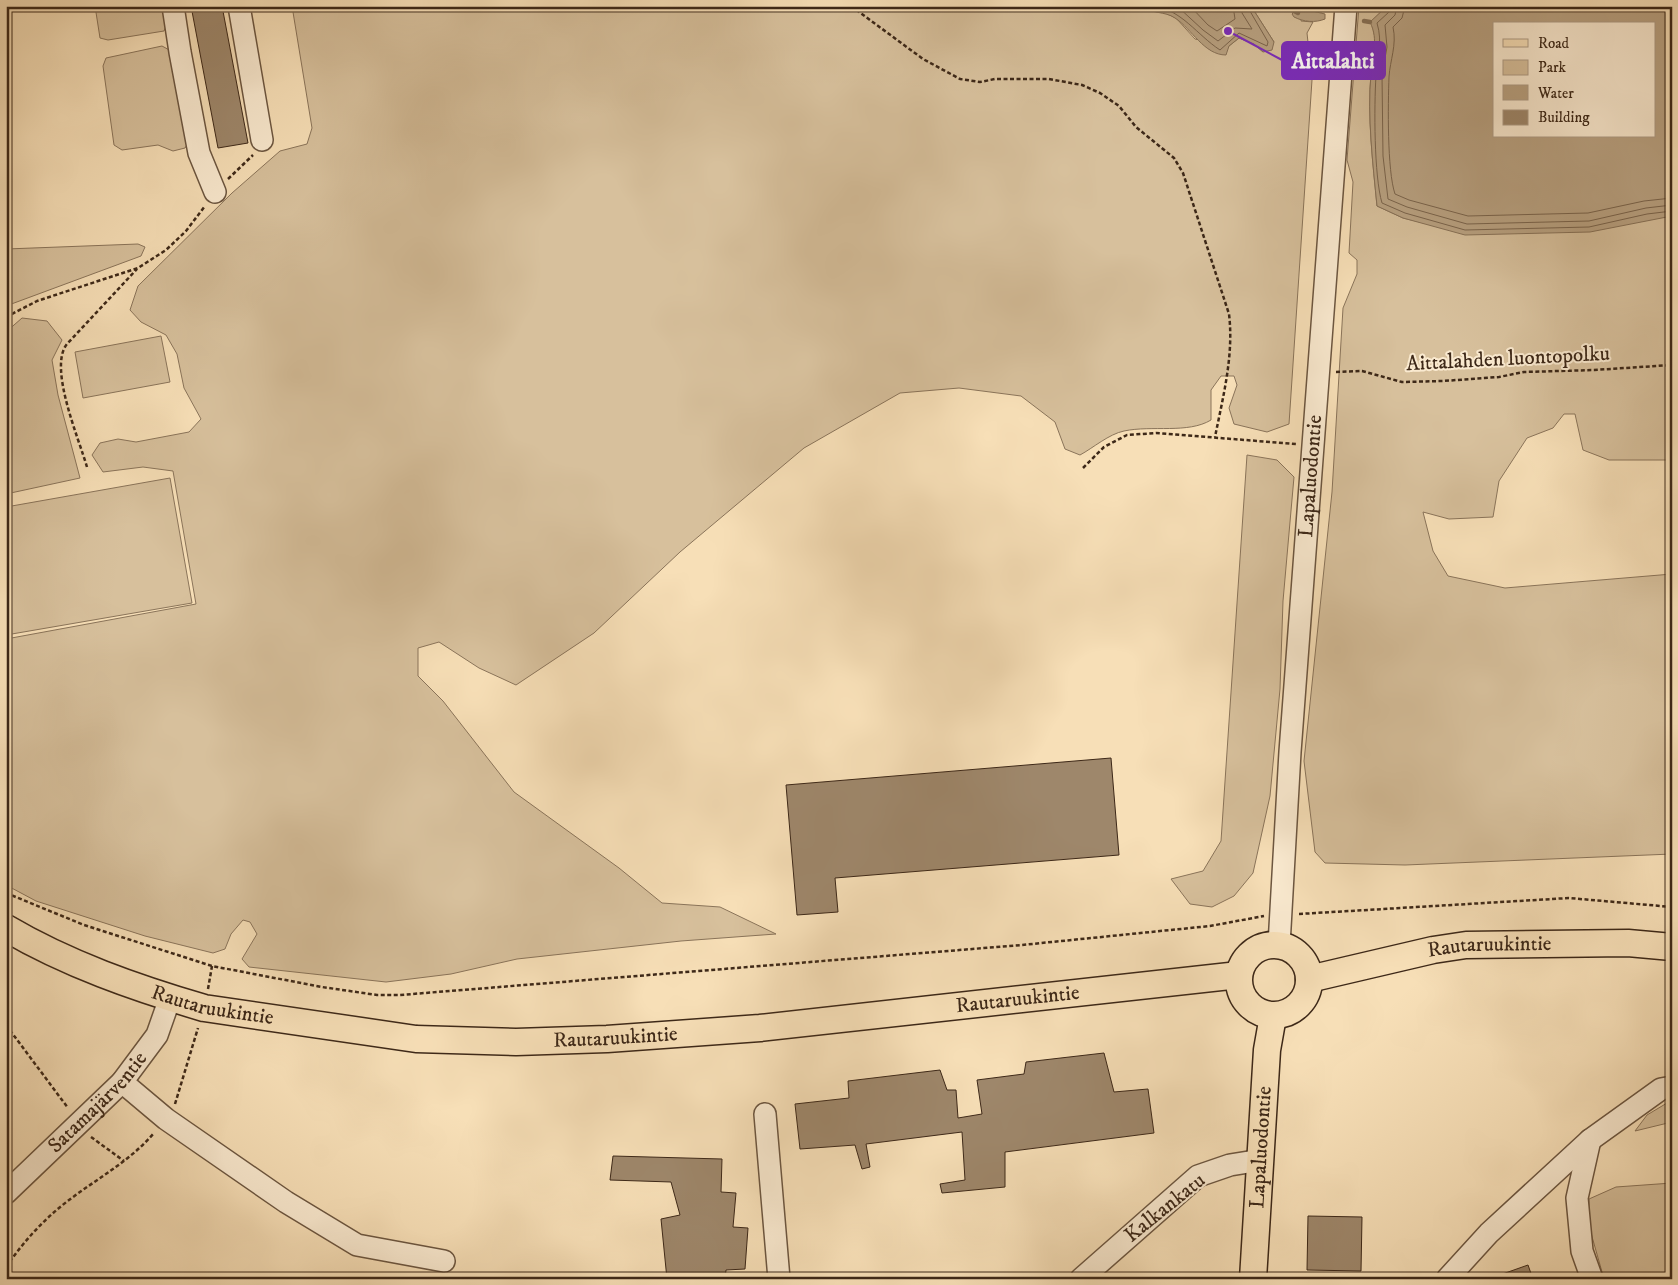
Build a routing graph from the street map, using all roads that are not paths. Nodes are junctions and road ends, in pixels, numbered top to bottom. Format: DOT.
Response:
graph roads {
  1 [pos="174,6"];
  2 [pos="239,6"];
  3 [pos="1346,6"];
  4 [pos="262,140"];
  5 [pos="215,192"];
  6 [pos="6,928"];
  7 [pos="1279,946"];
  8 [pos="1672,947"];
  9 [pos="1239,975"];
  10 [pos="1309,979"];
  11 [pos="170,998"];
  12 [pos="1273,1016"];
  13 [pos="122,1082"];
  14 [pos="1672,1086"];
  15 [pos="765,1114"];
  16 [pos="1590,1140"];
  17 [pos="1261,1160"];
  18 [pos="6,1193"];
  19 [pos="444,1260"];
  20 [pos="779,1279"];
  21 [pos="1081,1279"];
  22 [pos="1252,1279"];
  23 [pos="1447,1279"];
  24 [pos="1592,1279"];
  1 -- 5 [label="street"];
  2 -- 4 [label="street"];
  3 -- 7 [label="street, Lapaluodontie"];
  6 -- 11 [label="main road, Rautaruukintie"];
  7 -- 9 [label="main road"];
  7 -- 10 [label="main road"];
  8 -- 10 [label="main road, Rautaruukintie"];
  9 -- 11 [label="main road, Rautaruukintie"];
  9 -- 12 [label="main road"];
  10 -- 12 [label="main road"];
  11 -- 13 [label="street, Satamajärventie"];
  12 -- 17 [label="main road, Lapaluodontie"];
  13 -- 18 [label="street, Satamajärventie"];
  13 -- 19 [label="street"];
  14 -- 16 [label="street"];
  15 -- 20 [label="street"];
  16 -- 23 [label="street"];
  16 -- 24 [label="street"];
  17 -- 21 [label="street, Kalkankatu"];
  17 -- 22 [label="main road, Lapaluodontie"];
}
